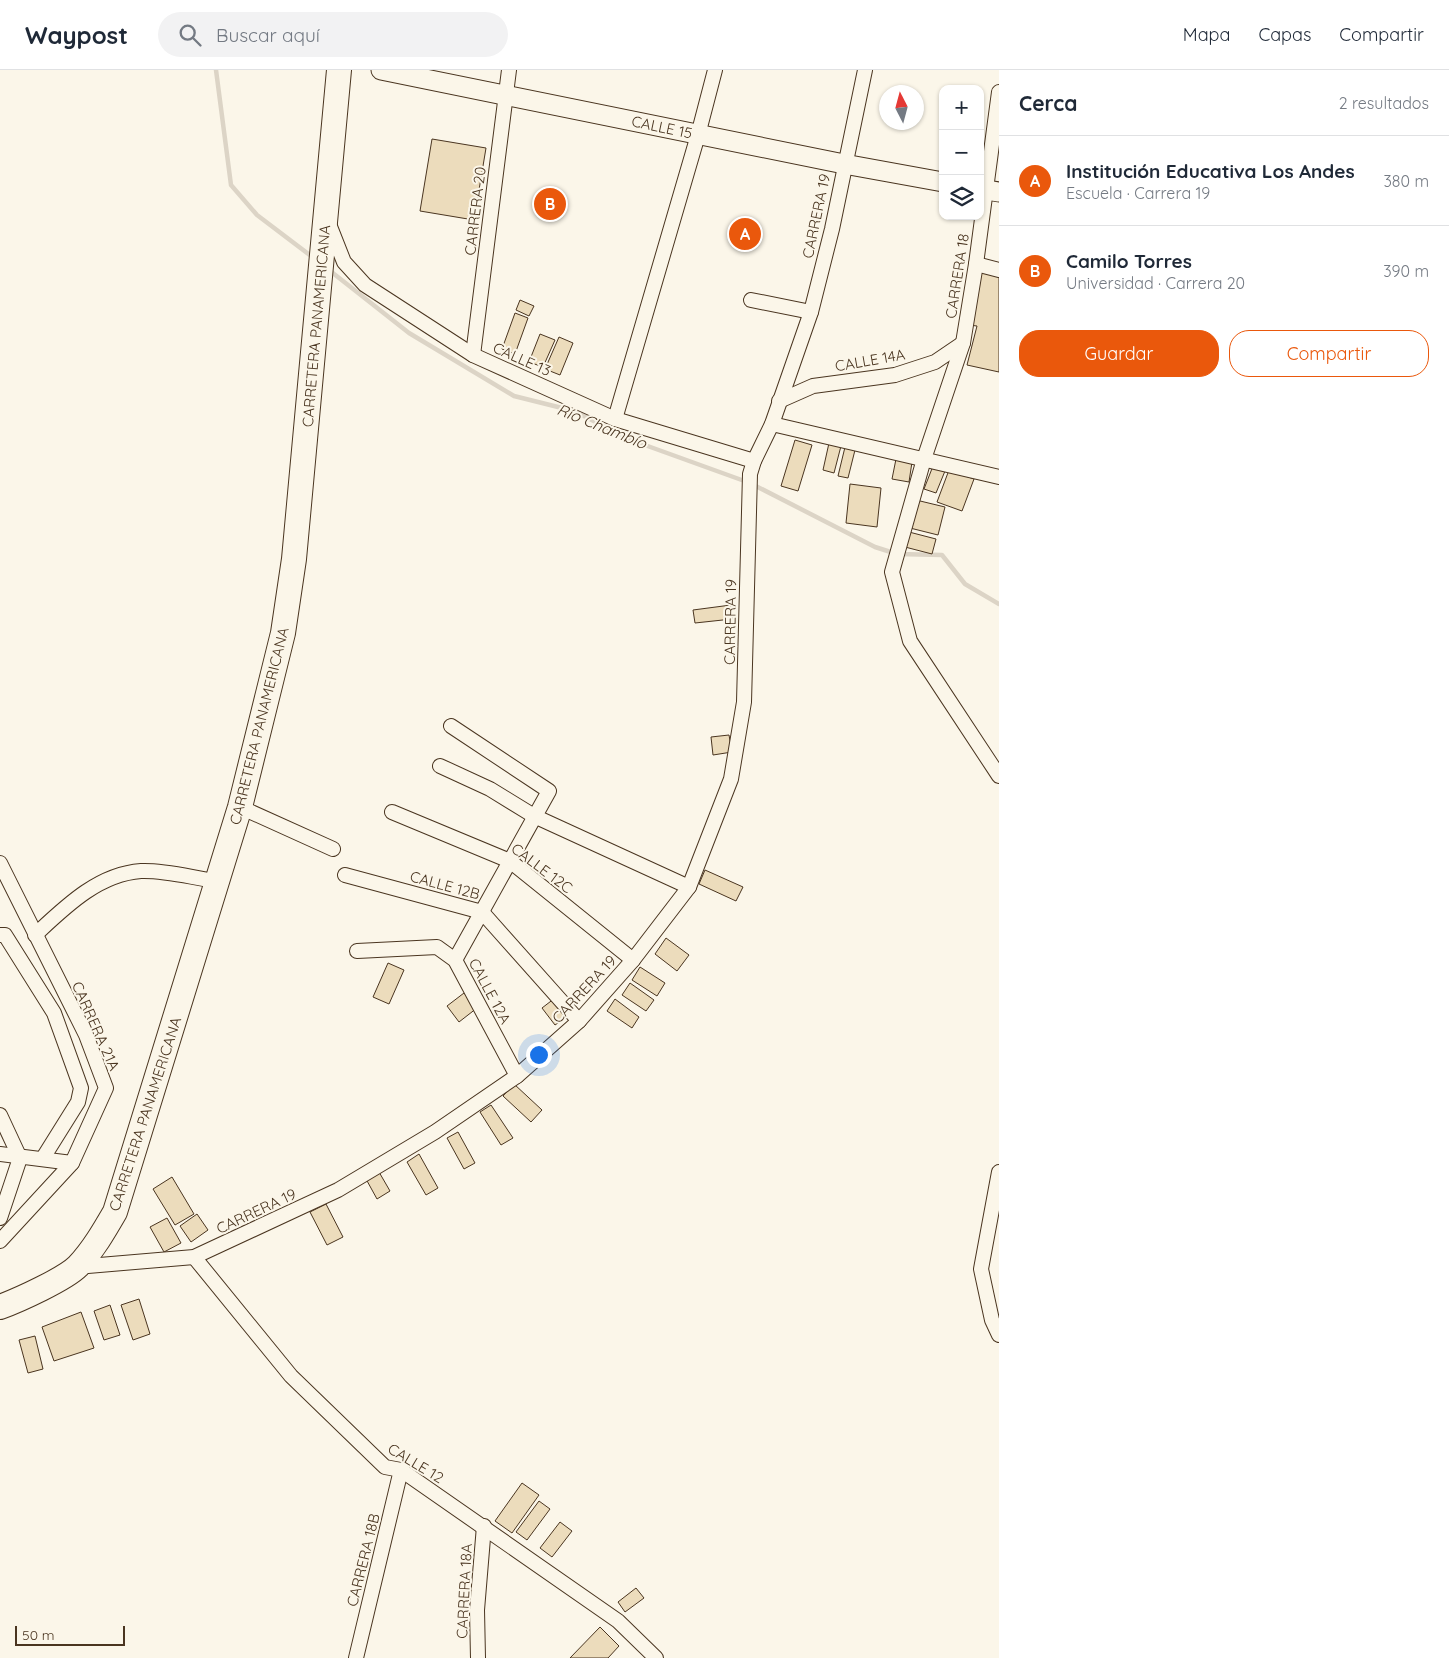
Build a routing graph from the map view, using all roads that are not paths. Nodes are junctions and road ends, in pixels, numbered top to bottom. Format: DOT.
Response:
graph roads {
  1 [pos="339,70"];
  2 [pos="381,70"];
  3 [pos="509,70"];
  4 [pos="715,70"];
  5 [pos="865,70"];
  6 [pos="999,92"];
  7 [pos="505,95"];
  8 [pos="698,134"];
  9 [pos="844,164"];
  10 [pos="939,181"];
  11 [pos="988,190"];
  12 [pos="326,216"];
  13 [pos="976,264"];
  14 [pos="999,270"];
  15 [pos="751,300"];
  16 [pos="811,312"];
  17 [pos="963,343"];
  18 [pos="473,355"];
  19 [pos="779,401"];
  20 [pos="615,419"];
  21 [pos="772,424"];
  22 [pos="924,459"];
  23 [pos="752,468"];
  24 [pos="999,477"];
  25 [pos="451,726"];
  26 [pos="440,766"];
  27 [pos="999,776"];
  28 [pos="240,807"];
  29 [pos="392,812"];
  30 [pos="534,816"];
  31 [pos="333,849"];
  32 [pos="510,861"];
  33 [pos="0,863"];
  34 [pos="346,875"];
  35 [pos="217,881"];
  36 [pos="688,887"];
  37 [pos="482,912"];
  38 [pos="3,935"];
  39 [pos="35,936"];
  40 [pos="357,952"];
  41 [pos="456,960"];
  42 [pos="633,960"];
  43 [pos="579,1021"];
  44 [pos="517,1076"];
  45 [pos="0,1115"];
  46 [pos="0,1154"];
  47 [pos="20,1158"];
  48 [pos="43,1158"];
  49 [pos="72,1163"];
  50 [pos="999,1172"];
  51 [pos="0,1218"];
  52 [pos="0,1241"];
  53 [pos="194,1257"];
  54 [pos="76,1267"];
  55 [pos="0,1307"];
  56 [pos="999,1335"];
  57 [pos="401,1470"];
  58 [pos="484,1526"];
  59 [pos="356,1658"];
  60 [pos="478,1658"];
  61 [pos="656,1658"];
  1 -- 12 [label="highway, CARRETERA PANAMERICANA"];
  2 -- 7 [label="main road, CALLE 15"];
  3 -- 7 [label="street, CARRERA 20"];
  4 -- 8 [label="street"];
  5 -- 9 [label="street, CARRERA 19"];
  6 -- 11 [label="street, CARRERA 18"];
  7 -- 8 [label="main road, CALLE 15"];
  7 -- 18 [label="street, CARRERA 20"];
  8 -- 9 [label="main road, CALLE 15"];
  8 -- 20 [label="street"];
  9 -- 10 [label="main road, CALLE 15"];
  9 -- 16 [label="street, CARRERA 19"];
  11 -- 13 [label="street, CARRERA 18"];
  12 -- 18 [label="street, CALLE 13"];
  12 -- 28 [label="highway, CARRETERA PANAMERICANA"];
  13 -- 14 [label="street"];
  13 -- 17 [label="street, CARRERA 18"];
  15 -- 16 [label="street"];
  16 -- 19 [label="street, CARRERA 19"];
  17 -- 19 [label="street, CALLE 14A"];
  17 -- 22 [label="street, CARRERA 18"];
  18 -- 20 [label="street, CALLE 13"];
  19 -- 21 [label="street, CARRERA 19"];
  20 -- 23 [label="street, CALLE 13"];
  21 -- 22 [label="street"];
  21 -- 23 [label="street, CARRERA 19"];
  22 -- 24 [label="street"];
  22 -- 27 [label="street, CARRERA 18"];
  23 -- 36 [label="street, CARRERA 19"];
  25 -- 30 [label="street"];
  26 -- 30 [label="street"];
  28 -- 31 [label="street"];
  28 -- 35 [label="highway, CARRETERA PANAMERICANA"];
  29 -- 32 [label="street, CALLE 12C"];
  30 -- 32 [label="street"];
  30 -- 36 [label="street"];
  32 -- 37 [label="street"];
  32 -- 42 [label="street, CALLE 12C"];
  33 -- 39 [label="street, CARRERA 21A"];
  34 -- 37 [label="street, CALLE 12B"];
  35 -- 39 [label="street"];
  35 -- 54 [label="highway, CARRETERA PANAMERICANA"];
  36 -- 42 [label="street, CARRERA 19"];
  37 -- 41 [label="street"];
  37 -- 43 [label="street, CALLE 12B"];
  38 -- 48 [label="street"];
  39 -- 49 [label="street, CARRERA 21A"];
  40 -- 41 [label="street, CALLE 12A"];
  41 -- 44 [label="street, CALLE 12A"];
  42 -- 43 [label="street, CARRERA 19"];
  43 -- 44 [label="street, CARRERA 19"];
  44 -- 53 [label="street, CARRERA 19"];
  45 -- 47 [label="street"];
  46 -- 47 [label="street"];
  47 -- 48 [label="street"];
  47 -- 51 [label="street"];
  48 -- 49 [label="street"];
  49 -- 52 [label="street, CARRERA 21A"];
  50 -- 56 [label="street"];
  53 -- 54 [label="street, CARRERA 19"];
  53 -- 57 [label="street, CALLE 12"];
  54 -- 55 [label="highway, CARRETERA PANAMERICANA"];
  57 -- 58 [label="street, CALLE 12"];
  57 -- 59 [label="street, CARRERA 18B"];
  58 -- 60 [label="street, CARRERA 18A"];
  58 -- 61 [label="street, CALLE 12"];
}
